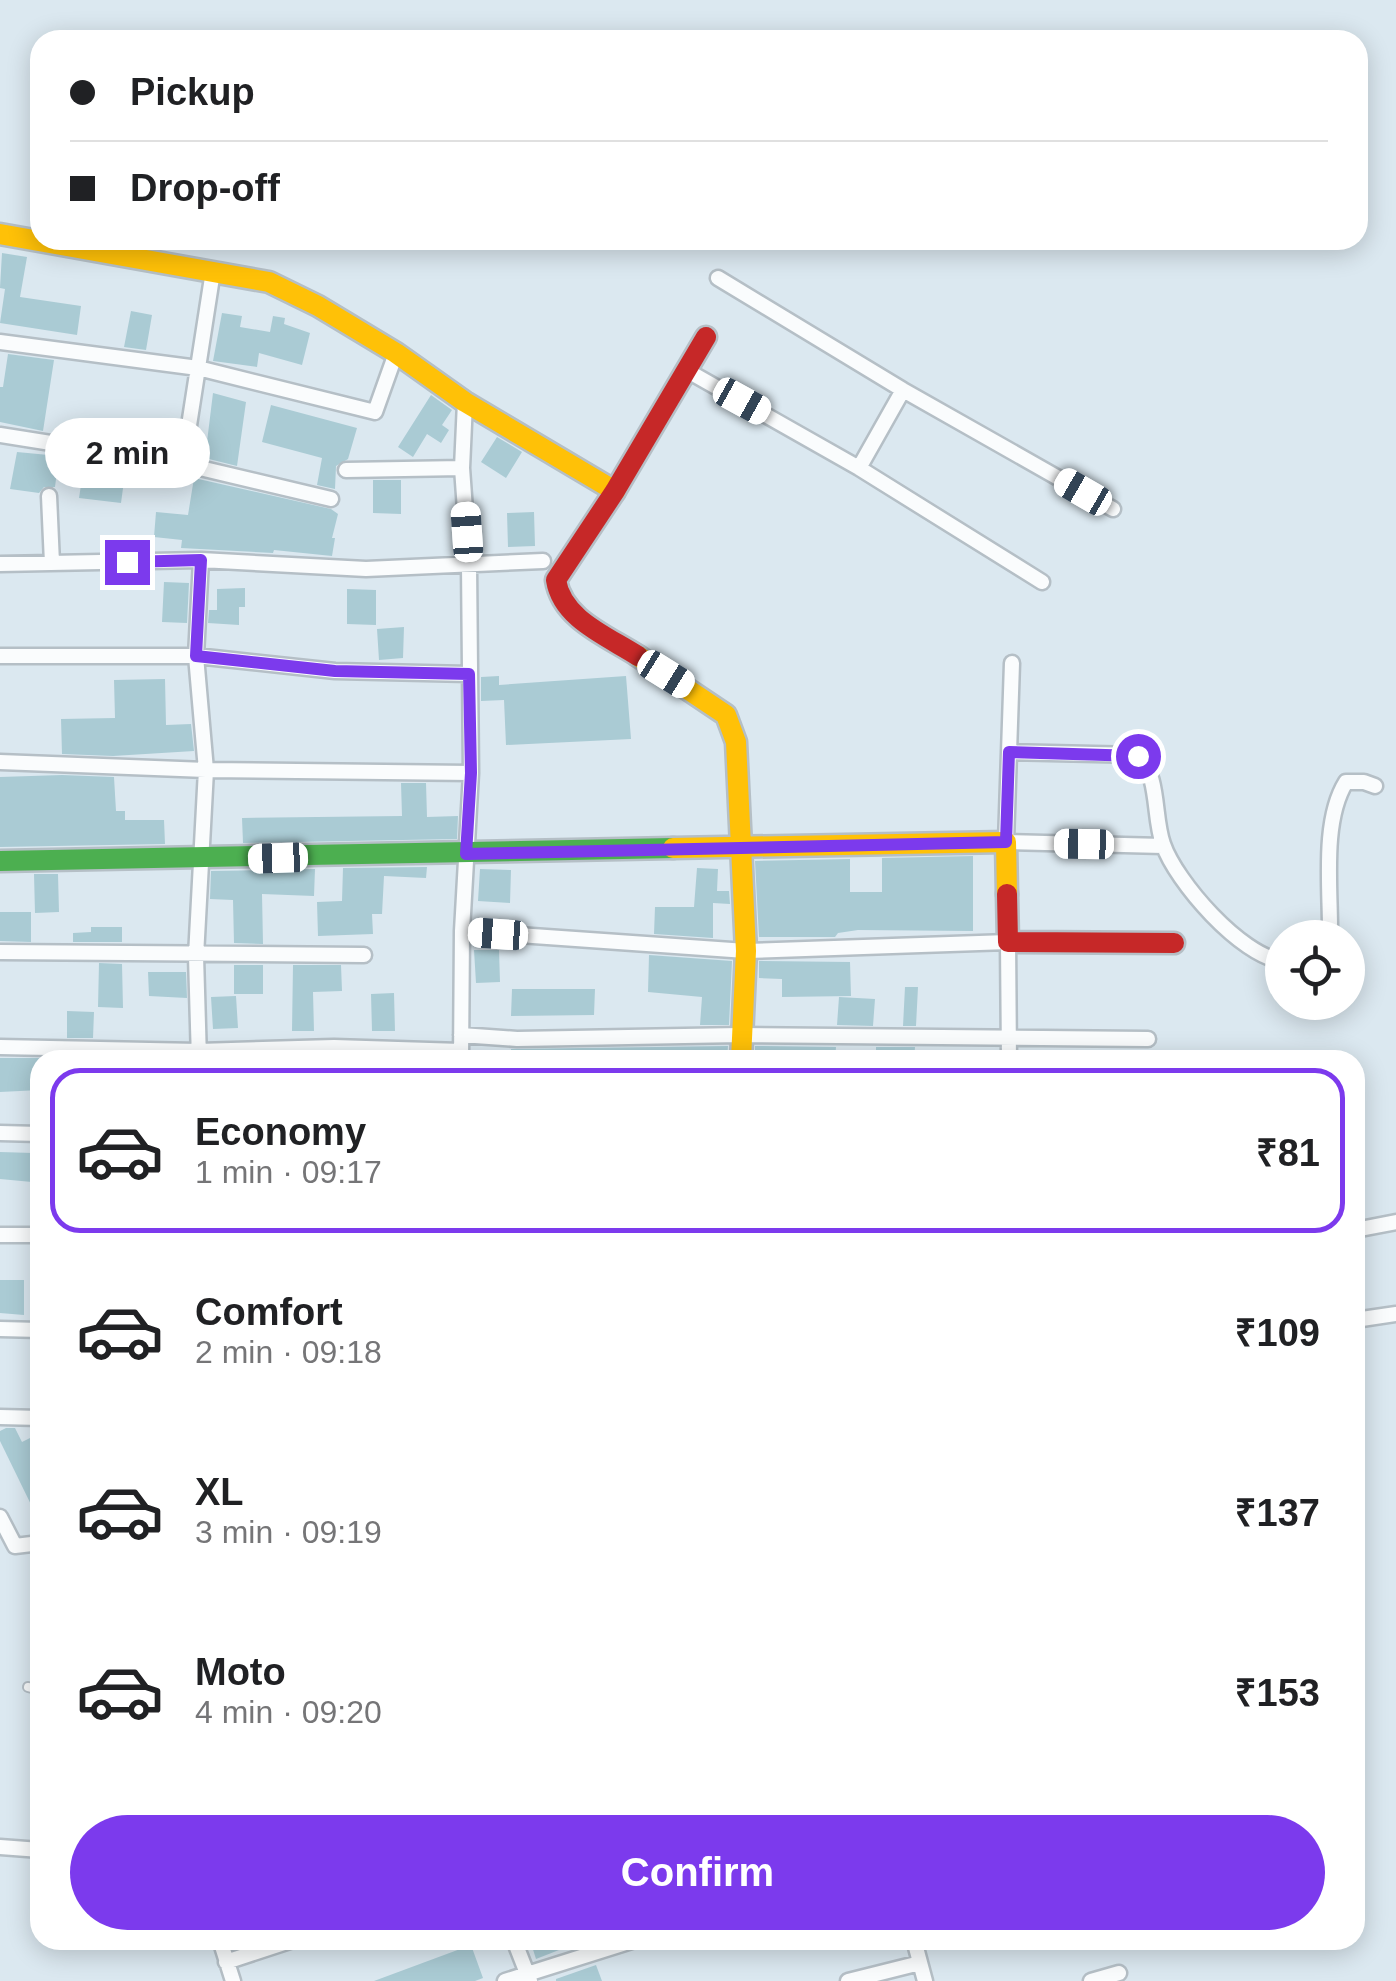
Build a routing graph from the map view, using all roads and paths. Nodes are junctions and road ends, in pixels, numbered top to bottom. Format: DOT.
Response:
graph roads {
  1 [pos="0,234"];
  2 [pos="30,239"];
  3 [pos="93,250"];
  4 [pos="214,271"];
  5 [pos="718,278"];
  6 [pos="706,337"];
  7 [pos="0,342"];
  8 [pos="396,353"];
  9 [pos="198,368"];
  10 [pos="686,370"];
  11 [pos="903,390"];
  12 [pos="465,402"];
  13 [pos="0,436"];
  14 [pos="184,464"];
  15 [pos="462,468"];
  16 [pos="859,468"];
  17 [pos="346,470"];
  18 [pos="615,491"];
  19 [pos="49,496"];
  20 [pos="331,499"];
  21 [pos="1113,509"];
  22 [pos="201,560"];
  23 [pos="543,561"];
  24 [pos="52,563"];
  25 [pos="0,564"];
  26 [pos="469,565"];
  27 [pos="1042,582"];
  28 [pos="0,656"];
  29 [pos="196,656"];
  30 [pos="1012,664"];
  31 [pos="469,674"];
  32 [pos="1009,752"];
  33 [pos="0,762"];
  34 [pos="206,770"];
  35 [pos="471,773"];
  36 [pos="1375,786"];
  37 [pos="1006,842"];
  38 [pos="1163,846"];
  39 [pos="742,848"];
  40 [pos="466,854"];
  41 [pos="203,860"];
  42 [pos="0,861"];
  43 [pos="1330,920"];
  44 [pos="462,932"];
  45 [pos="1008,942"];
  46 [pos="1174,943"];
  47 [pos="746,951"];
  48 [pos="0,952"];
  49 [pos="1265,954"];
  50 [pos="364,955"];
  51 [pos="196,956"];
  52 [pos="740,1035"];
  53 [pos="1010,1038"];
  54 [pos="1148,1039"];
  55 [pos="0,1046"];
  56 [pos="461,1049"];
  57 [pos="88,1050"];
  58 [pos="199,1050"];
  59 [pos="283,1050"];
  60 [pos="741,1050"];
  61 [pos="1009,1050"];
  62 [pos="0,1134"];
  63 [pos="30,1134"];
  64 [pos="1396,1222"];
  65 [pos="1365,1228"];
  66 [pos="0,1235"];
  67 [pos="30,1235"];
  68 [pos="1396,1314"];
  69 [pos="1365,1319"];
  70 [pos="0,1329"];
  71 [pos="30,1330"];
  72 [pos="0,1417"];
  73 [pos="30,1418"];
  74 [pos="0,1517"];
  75 [pos="7,1548"];
  76 [pos="0,1847"];
  77 [pos="30,1849"];
  78 [pos="223,1950"];
  79 [pos="263,1950"];
  80 [pos="518,1950"];
  81 [pos="607,1950"];
  82 [pos="917,1950"];
  83 [pos="226,1962"];
  84 [pos="920,1963"];
  85 [pos="1119,1973"];
  86 [pos="528,1977"];
  87 [pos="233,1981"];
  88 [pos="504,1981"];
  89 [pos="848,1981"];
  90 [pos="924,1981"];
  91 [pos="1091,1981"];
  1 -- 2 [label="street"];
  3 -- 4 [label="street"];
  4 -- 8 [label="street"];
  4 -- 9 [label="street"];
  5 -- 11 [label="street"];
  6 -- 10 [label="street"];
  7 -- 9 [label="street"];
  8 -- 9 [label="street"];
  8 -- 12 [label="street"];
  9 -- 14 [label="street"];
  10 -- 16 [label="street"];
  10 -- 18 [label="street"];
  11 -- 16 [label="street"];
  11 -- 21 [label="street"];
  12 -- 15 [label="street"];
  12 -- 18 [label="street"];
  13 -- 14 [label="street"];
  14 -- 20 [label="street"];
  15 -- 17 [label="street"];
  15 -- 26 [label="street"];
  16 -- 27 [label="street"];
  18 -- 39 [label="street"];
  19 -- 24 [label="street"];
  22 -- 24 [label="street"];
  22 -- 26 [label="street"];
  22 -- 29 [label="street"];
  23 -- 26 [label="street"];
  24 -- 25 [label="street"];
  26 -- 31 [label="street"];
  28 -- 29 [label="street"];
  29 -- 31 [label="street"];
  29 -- 34 [label="street"];
  30 -- 32 [label="street"];
  31 -- 35 [label="street"];
  32 -- 37 [label="street"];
  32 -- 38 [label="street"];
  33 -- 34 [label="street"];
  34 -- 35 [label="street"];
  34 -- 41 [label="street"];
  35 -- 40 [label="street"];
  36 -- 43 [label="street"];
  37 -- 38 [label="street"];
  37 -- 39 [label="street"];
  37 -- 45 [label="street"];
  38 -- 49 [label="street"];
  39 -- 40 [label="street"];
  39 -- 47 [label="street"];
  40 -- 41 [label="street"];
  40 -- 44 [label="street"];
  41 -- 42 [label="street"];
  41 -- 51 [label="street"];
  44 -- 47 [label="street"];
  44 -- 56 [label="street"];
  45 -- 46 [label="street"];
  45 -- 47 [label="street"];
  45 -- 53 [label="street"];
  47 -- 52 [label="street"];
  48 -- 51 [label="street"];
  50 -- 51 [label="street"];
  51 -- 58 [label="street"];
  52 -- 53 [label="street"];
  52 -- 56 [label="street"];
  52 -- 60 [label="street"];
  53 -- 54 [label="street"];
  53 -- 61 [label="street"];
  55 -- 57 [label="street"];
  56 -- 59 [label="street"];
  62 -- 63 [label="street"];
  64 -- 65 [label="street"];
  66 -- 67 [label="street"];
  68 -- 69 [label="street"];
  70 -- 71 [label="street"];
  72 -- 73 [label="street"];
  74 -- 75 [label="street"];
  76 -- 77 [label="street"];
  78 -- 83 [label="street"];
  79 -- 83 [label="street"];
  80 -- 86 [label="street"];
  81 -- 86 [label="street"];
  82 -- 84 [label="street"];
  83 -- 87 [label="street"];
  84 -- 89 [label="street"];
  84 -- 90 [label="street"];
  85 -- 91 [label="street"];
  86 -- 88 [label="street"];
}
